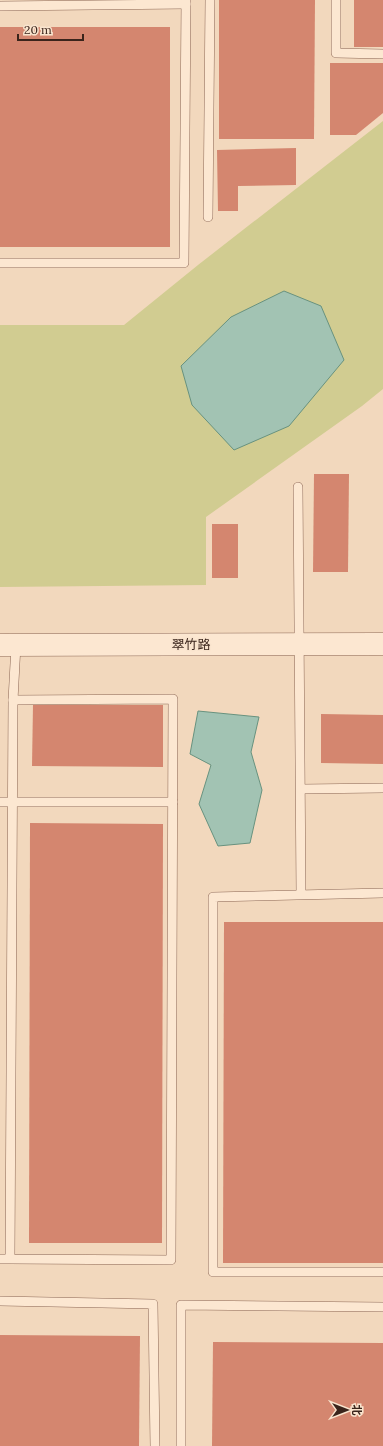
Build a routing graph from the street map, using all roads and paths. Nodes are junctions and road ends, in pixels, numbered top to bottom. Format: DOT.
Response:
graph roads {
  1 [pos="210,0"];
  2 [pos="336,0"];
  3 [pos="186,2"];
  4 [pos="0,6"];
  5 [pos="383,54"];
  6 [pos="208,217"];
  7 [pos="0,263"];
  8 [pos="298,487"];
  9 [pos="300,644"];
  10 [pos="383,644"];
  11 [pos="8,645"];
  12 [pos="13,700"];
  13 [pos="301,788"];
  14 [pos="383,788"];
  15 [pos="0,802"];
  16 [pos="13,802"];
  17 [pos="173,802"];
  18 [pos="383,893"];
  19 [pos="301,894"];
  20 [pos="0,1259"];
  21 [pos="10,1259"];
  22 [pos="383,1272"];
  23 [pos="0,1301"];
  24 [pos="383,1307"];
  25 [pos="155,1446"];
  26 [pos="181,1446"];
  1 -- 6 [label="lane"];
  2 -- 5 [label="lane"];
  3 -- 4 [label="lane"];
  3 -- 7 [label="lane"];
  8 -- 9 [label="lane"];
  9 -- 10 [label="street, 翠竹路"];
  9 -- 11 [label="street, 翠竹路"];
  9 -- 13 [label="lane"];
  11 -- 12 [label="lane"];
  12 -- 16 [label="lane"];
  12 -- 17 [label="lane"];
  13 -- 14 [label="lane"];
  13 -- 19 [label="lane"];
  15 -- 16 [label="lane"];
  16 -- 17 [label="lane"];
  16 -- 21 [label="lane"];
  17 -- 21 [label="lane"];
  18 -- 19 [label="lane"];
  19 -- 22 [label="lane"];
  20 -- 21 [label="lane"];
  23 -- 25 [label="lane"];
  24 -- 26 [label="lane"];
}
